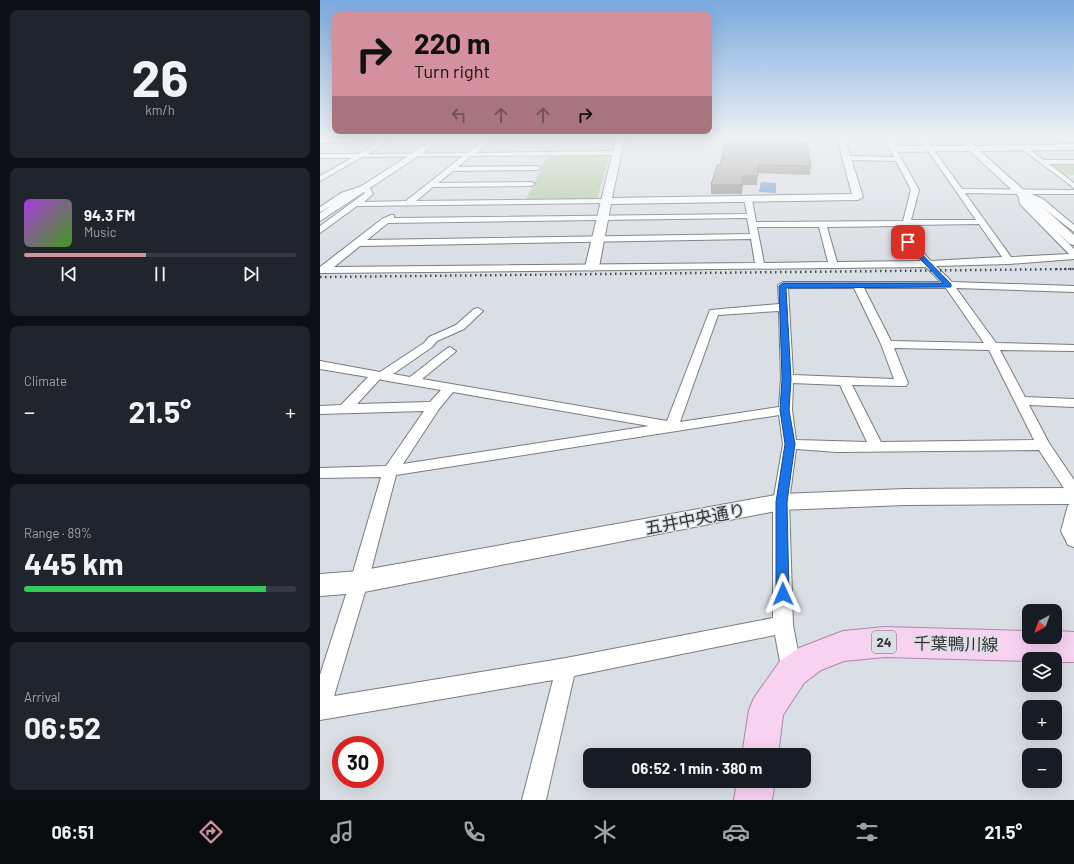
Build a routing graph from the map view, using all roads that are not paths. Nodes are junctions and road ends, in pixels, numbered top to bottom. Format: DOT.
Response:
graph roads {
  1 [pos="383,176"];
  2 [pos="442,176"];
  3 [pos="534,176"];
  4 [pos="612,176"];
  5 [pos="853,176"];
  6 [pos="908,176"];
  7 [pos="950,176"];
  8 [pos="1004,176"];
  9 [pos="1061,176"];
  10 [pos="431,185"];
  11 [pos="1074,186"];
  12 [pos="366,187"];
  13 [pos="960,191"];
  14 [pos="1021,192"];
  15 [pos="1074,192"];
  16 [pos="526,193"];
  17 [pos="748,198"];
  18 [pos="355,200"];
  19 [pos="607,200"];
  20 [pos="408,203"];
  21 [pos="320,210"];
  22 [pos="320,218"];
  23 [pos="603,218"];
  24 [pos="752,220"];
  25 [pos="385,221"];
  26 [pos="981,222"];
  27 [pos="906,223"];
  28 [pos="822,224"];
  29 [pos="1074,229"];
  30 [pos="320,230"];
  31 [pos="755,236"];
  32 [pos="599,239"];
  33 [pos="1074,240"];
  34 [pos="358,243"];
  35 [pos="1074,255"];
  36 [pos="1009,261"];
  37 [pos="833,264"];
  38 [pos="928,264"];
  39 [pos="760,265"];
  40 [pos="592,267"];
  41 [pos="322,270"];
  42 [pos="858,285"];
  43 [pos="949,286"];
  44 [pos="1074,289"];
  45 [pos="784,307"];
  46 [pos="478,312"];
  47 [pos="887,344"];
  48 [pos="993,347"];
  49 [pos="1074,348"];
  50 [pos="450,351"];
  51 [pos="320,365"];
  52 [pos="379,375"];
  53 [pos="787,379"];
  54 [pos="412,381"];
  55 [pos="844,381"];
  56 [pos="450,388"];
  57 [pos="1020,401"];
  58 [pos="1074,403"];
  59 [pos="434,406"];
  60 [pos="345,409"];
  61 [pos="320,410"];
  62 [pos="785,410"];
  63 [pos="672,426"];
  64 [pos="790,444"];
  65 [pos="1044,445"];
  66 [pos="877,447"];
  67 [pos="390,471"];
  68 [pos="320,473"];
  69 [pos="1074,492"];
  70 [pos="1074,496"];
  71 [pos="781,502"];
  72 [pos="1074,509"];
  73 [pos="1074,540"];
  74 [pos="359,582"];
  75 [pos="320,585"];
  76 [pos="783,625"];
  77 [pos="1074,647"];
  78 [pos="566,668"];
  79 [pos="792,672"];
  80 [pos="320,709"];
  81 [pos="761,748"];
  82 [pos="755,788"];
  83 [pos="534,800"];
  84 [pos="753,800"];
  1 -- 12 [label="street"];
  2 -- 10 [label="street"];
  3 -- 16 [label="street"];
  4 -- 19 [label="street"];
  5 -- 17 [label="street"];
  6 -- 27 [label="street"];
  7 -- 13 [label="street"];
  8 -- 14 [label="street"];
  9 -- 11 [label="street"];
  10 -- 16 [label="street"];
  10 -- 20 [label="street"];
  12 -- 18 [label="street"];
  12 -- 21 [label="street"];
  13 -- 14 [label="street"];
  13 -- 26 [label="street"];
  14 -- 15 [label="street"];
  14 -- 29 [label="street"];
  14 -- 33 [label="street"];
  14 -- 35 [label="street"];
  16 -- 19 [label="street"];
  16 -- 20 [label="street"];
  17 -- 19 [label="street"];
  17 -- 24 [label="street"];
  18 -- 20 [label="street"];
  18 -- 22 [label="street"];
  18 -- 30 [label="street"];
  19 -- 23 [label="street"];
  20 -- 25 [label="street"];
  23 -- 24 [label="street"];
  23 -- 25 [label="street"];
  23 -- 32 [label="street"];
  24 -- 28 [label="street"];
  24 -- 31 [label="street"];
  25 -- 34 [label="street"];
  26 -- 27 [label="street"];
  26 -- 36 [label="street"];
  27 -- 28 [label="street"];
  27 -- 38 [label="street"];
  28 -- 37 [label="street"];
  31 -- 32 [label="street"];
  31 -- 39 [label="street"];
  32 -- 34 [label="street"];
  32 -- 40 [label="street"];
  34 -- 41 [label="street"];
  35 -- 36 [label="street"];
  36 -- 38 [label="street"];
  37 -- 38 [label="street"];
  37 -- 39 [label="street"];
  38 -- 43 [label="street"];
  39 -- 40 [label="street"];
  40 -- 41 [label="street"];
  42 -- 43 [label="street"];
  42 -- 45 [label="street"];
  42 -- 47 [label="street"];
  43 -- 44 [label="street"];
  43 -- 48 [label="street"];
  45 -- 53 [label="street"];
  45 -- 63 [label="street"];
  46 -- 52 [label="street"];
  47 -- 48 [label="street"];
  47 -- 55 [label="street"];
  48 -- 49 [label="street"];
  48 -- 57 [label="street"];
  50 -- 54 [label="street"];
  51 -- 52 [label="street"];
  52 -- 54 [label="street"];
  52 -- 60 [label="street"];
  53 -- 55 [label="street"];
  53 -- 62 [label="street"];
  54 -- 56 [label="street"];
  55 -- 66 [label="street"];
  56 -- 59 [label="street"];
  56 -- 63 [label="street"];
  57 -- 58 [label="street"];
  57 -- 65 [label="street"];
  59 -- 60 [label="street"];
  59 -- 67 [label="street"];
  60 -- 61 [label="street"];
  62 -- 63 [label="street"];
  62 -- 64 [label="street"];
  63 -- 67 [label="street"];
  64 -- 66 [label="street"];
  64 -- 71 [label="street"];
  65 -- 66 [label="street"];
  65 -- 69 [label="street"];
  67 -- 68 [label="street"];
  67 -- 74 [label="street"];
  70 -- 71 [label="street, 五井中央通り"];
  71 -- 74 [label="street, 五井中央通り"];
  71 -- 76 [label="street"];
  72 -- 73 [label="street"];
  74 -- 75 [label="street, 五井中央通り"];
  74 -- 80 [label="street"];
  76 -- 78 [label="street"];
  76 -- 79 [label="street"];
  77 -- 79 [label="main road, 千葉鴨川線 / 24"];
  78 -- 80 [label="street"];
  78 -- 83 [label="street"];
  79 -- 81 [label="main road, 千葉鴨川線 / 24"];
  82 -- 84 [label="main road"];
}
